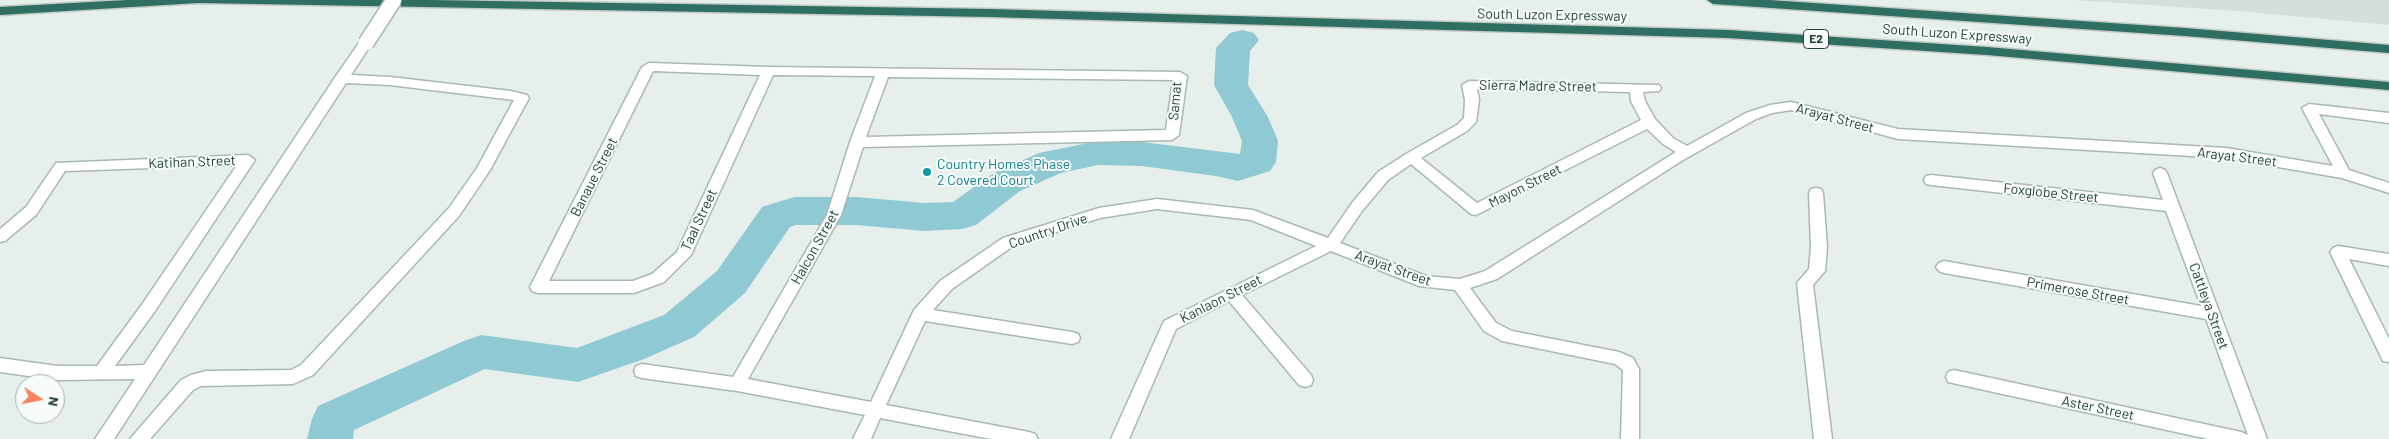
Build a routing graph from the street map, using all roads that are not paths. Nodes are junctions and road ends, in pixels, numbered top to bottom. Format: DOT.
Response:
graph roads {
  1 [pos="193,0"];
  2 [pos="202,0"];
  3 [pos="394,0"];
  4 [pos="1713,0"];
  5 [pos="0,11"];
  6 [pos="2389,49"];
  7 [pos="768,71"];
  8 [pos="883,73"];
  9 [pos="341,79"];
  10 [pos="2389,86"];
  11 [pos="1636,88"];
  12 [pos="1654,88"];
  13 [pos="2389,118"];
  14 [pos="1649,122"];
  15 [pos="857,142"];
  16 [pos="1686,152"];
  17 [pos="1411,157"];
  18 [pos="2160,173"];
  19 [pos="2344,173"];
  20 [pos="1931,180"];
  21 [pos="2389,188"];
  22 [pos="1816,193"];
  23 [pos="2172,206"];
  24 [pos="0,237"];
  25 [pos="1331,245"];
  26 [pos="2389,260"];
  27 [pos="1944,267"];
  28 [pos="1460,285"];
  29 [pos="538,287"];
  30 [pos="1231,293"];
  31 [pos="920,314"];
  32 [pos="2212,314"];
  33 [pos="1072,338"];
  34 [pos="2389,356"];
  35 [pos="0,365"];
  36 [pos="642,371"];
  37 [pos="147,372"];
  38 [pos="100,374"];
  39 [pos="1954,377"];
  40 [pos="1305,380"];
  41 [pos="737,384"];
  42 [pos="875,411"];
  43 [pos="104,439"];
  44 [pos="139,439"];
  45 [pos="862,439"];
  46 [pos="1029,439"];
  47 [pos="1120,439"];
  48 [pos="1630,439"];
  49 [pos="1824,439"];
  50 [pos="2241,439"];
  51 [pos="2258,439"];
  1 -- 5 [label="highway"];
  2 -- 10 [label="highway, South Luzon Expressway / E2"];
  3 -- 9 [label="street, bridge"];
  4 -- 6 [label="highway, South Luzon Expressway"];
  7 -- 8 [label="street"];
  7 -- 29 [label="street, Taal Street"];
  7 -- 29 [label="street, Banaue Street"];
  8 -- 15 [label="street, Halcon Street"];
  8 -- 15 [label="street, Samat"];
  9 -- 37 [label="street"];
  9 -- 44 [label="street"];
  11 -- 12 [label="street, Sierra Madre Street"];
  11 -- 14 [label="street"];
  11 -- 17 [label="street, Sierra Madre Street"];
  13 -- 19 [label="street"];
  14 -- 16 [label="street"];
  14 -- 17 [label="street, Mayon Street"];
  15 -- 41 [label="street, Halcon Street"];
  16 -- 19 [label="street, Arayat Street"];
  16 -- 28 [label="street, Arayat Street"];
  17 -- 25 [label="street, Sierra Madre Street"];
  18 -- 23 [label="street, Cattleya Street"];
  19 -- 21 [label="street, Arayat Street"];
  20 -- 23 [label="street, Foxglobe Street"];
  22 -- 49 [label="street"];
  23 -- 32 [label="street, Cattleya Street"];
  24 -- 38 [label="street, Katihan Street"];
  25 -- 28 [label="street, Arayat Street"];
  25 -- 30 [label="street, Kanlaon Street"];
  25 -- 31 [label="street, Country Drive"];
  26 -- 34 [label="street"];
  27 -- 32 [label="street, Primerose Street"];
  28 -- 48 [label="street"];
  30 -- 40 [label="street"];
  30 -- 47 [label="street, Kanlaon Street"];
  31 -- 33 [label="street"];
  31 -- 42 [label="street, Country Drive"];
  32 -- 51 [label="street, Cattleya Street"];
  35 -- 38 [label="street"];
  36 -- 41 [label="street"];
  37 -- 38 [label="street"];
  37 -- 43 [label="street"];
  39 -- 50 [label="street, Aster Street"];
  41 -- 42 [label="street"];
  42 -- 45 [label="street, Country Drive"];
  42 -- 46 [label="street"];
}
